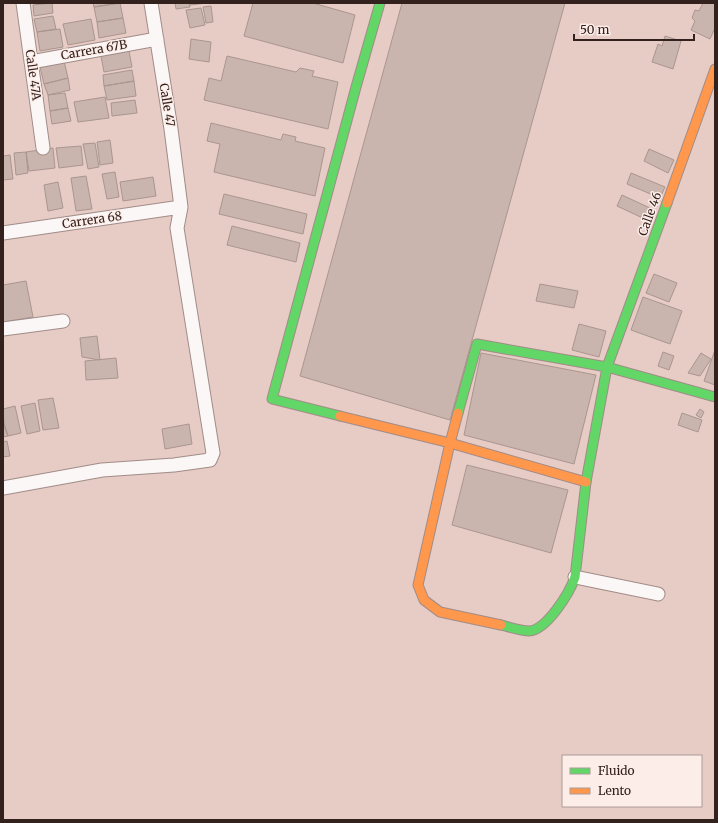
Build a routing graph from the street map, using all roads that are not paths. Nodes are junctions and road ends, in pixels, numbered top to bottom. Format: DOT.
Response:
graph roads {
  1 [pos="23,3"];
  2 [pos="150,3"];
  3 [pos="380,3"];
  4 [pos="157,39"];
  5 [pos="31,62"];
  6 [pos="715,69"];
  7 [pos="43,148"];
  8 [pos="181,207"];
  9 [pos="3,233"];
  10 [pos="63,321"];
  11 [pos="3,329"];
  12 [pos="607,367"];
  13 [pos="715,397"];
  14 [pos="450,443"];
  15 [pos="586,482"];
  16 [pos="3,488"];
  17 [pos="575,577"];
  18 [pos="658,594"];
  1 -- 5 [label="street, Calle 47A"];
  2 -- 4 [label="street, Calle 47"];
  3 -- 14 [label="street"];
  4 -- 5 [label="street, Carrera 67B"];
  4 -- 8 [label="street, Calle 47"];
  5 -- 7 [label="street, Calle 47A"];
  6 -- 12 [label="street, Calle 46"];
  8 -- 9 [label="street, Carrera 68"];
  8 -- 16 [label="street, Calle 47"];
  10 -- 11 [label="street"];
  12 -- 13 [label="street"];
  12 -- 14 [label="street, Calle 46"];
  12 -- 15 [label="street, Calle 46"];
  14 -- 15 [label="street"];
  14 -- 17 [label="street, Calle 46"];
  15 -- 17 [label="street, Calle 46"];
  17 -- 18 [label="street"];
}
